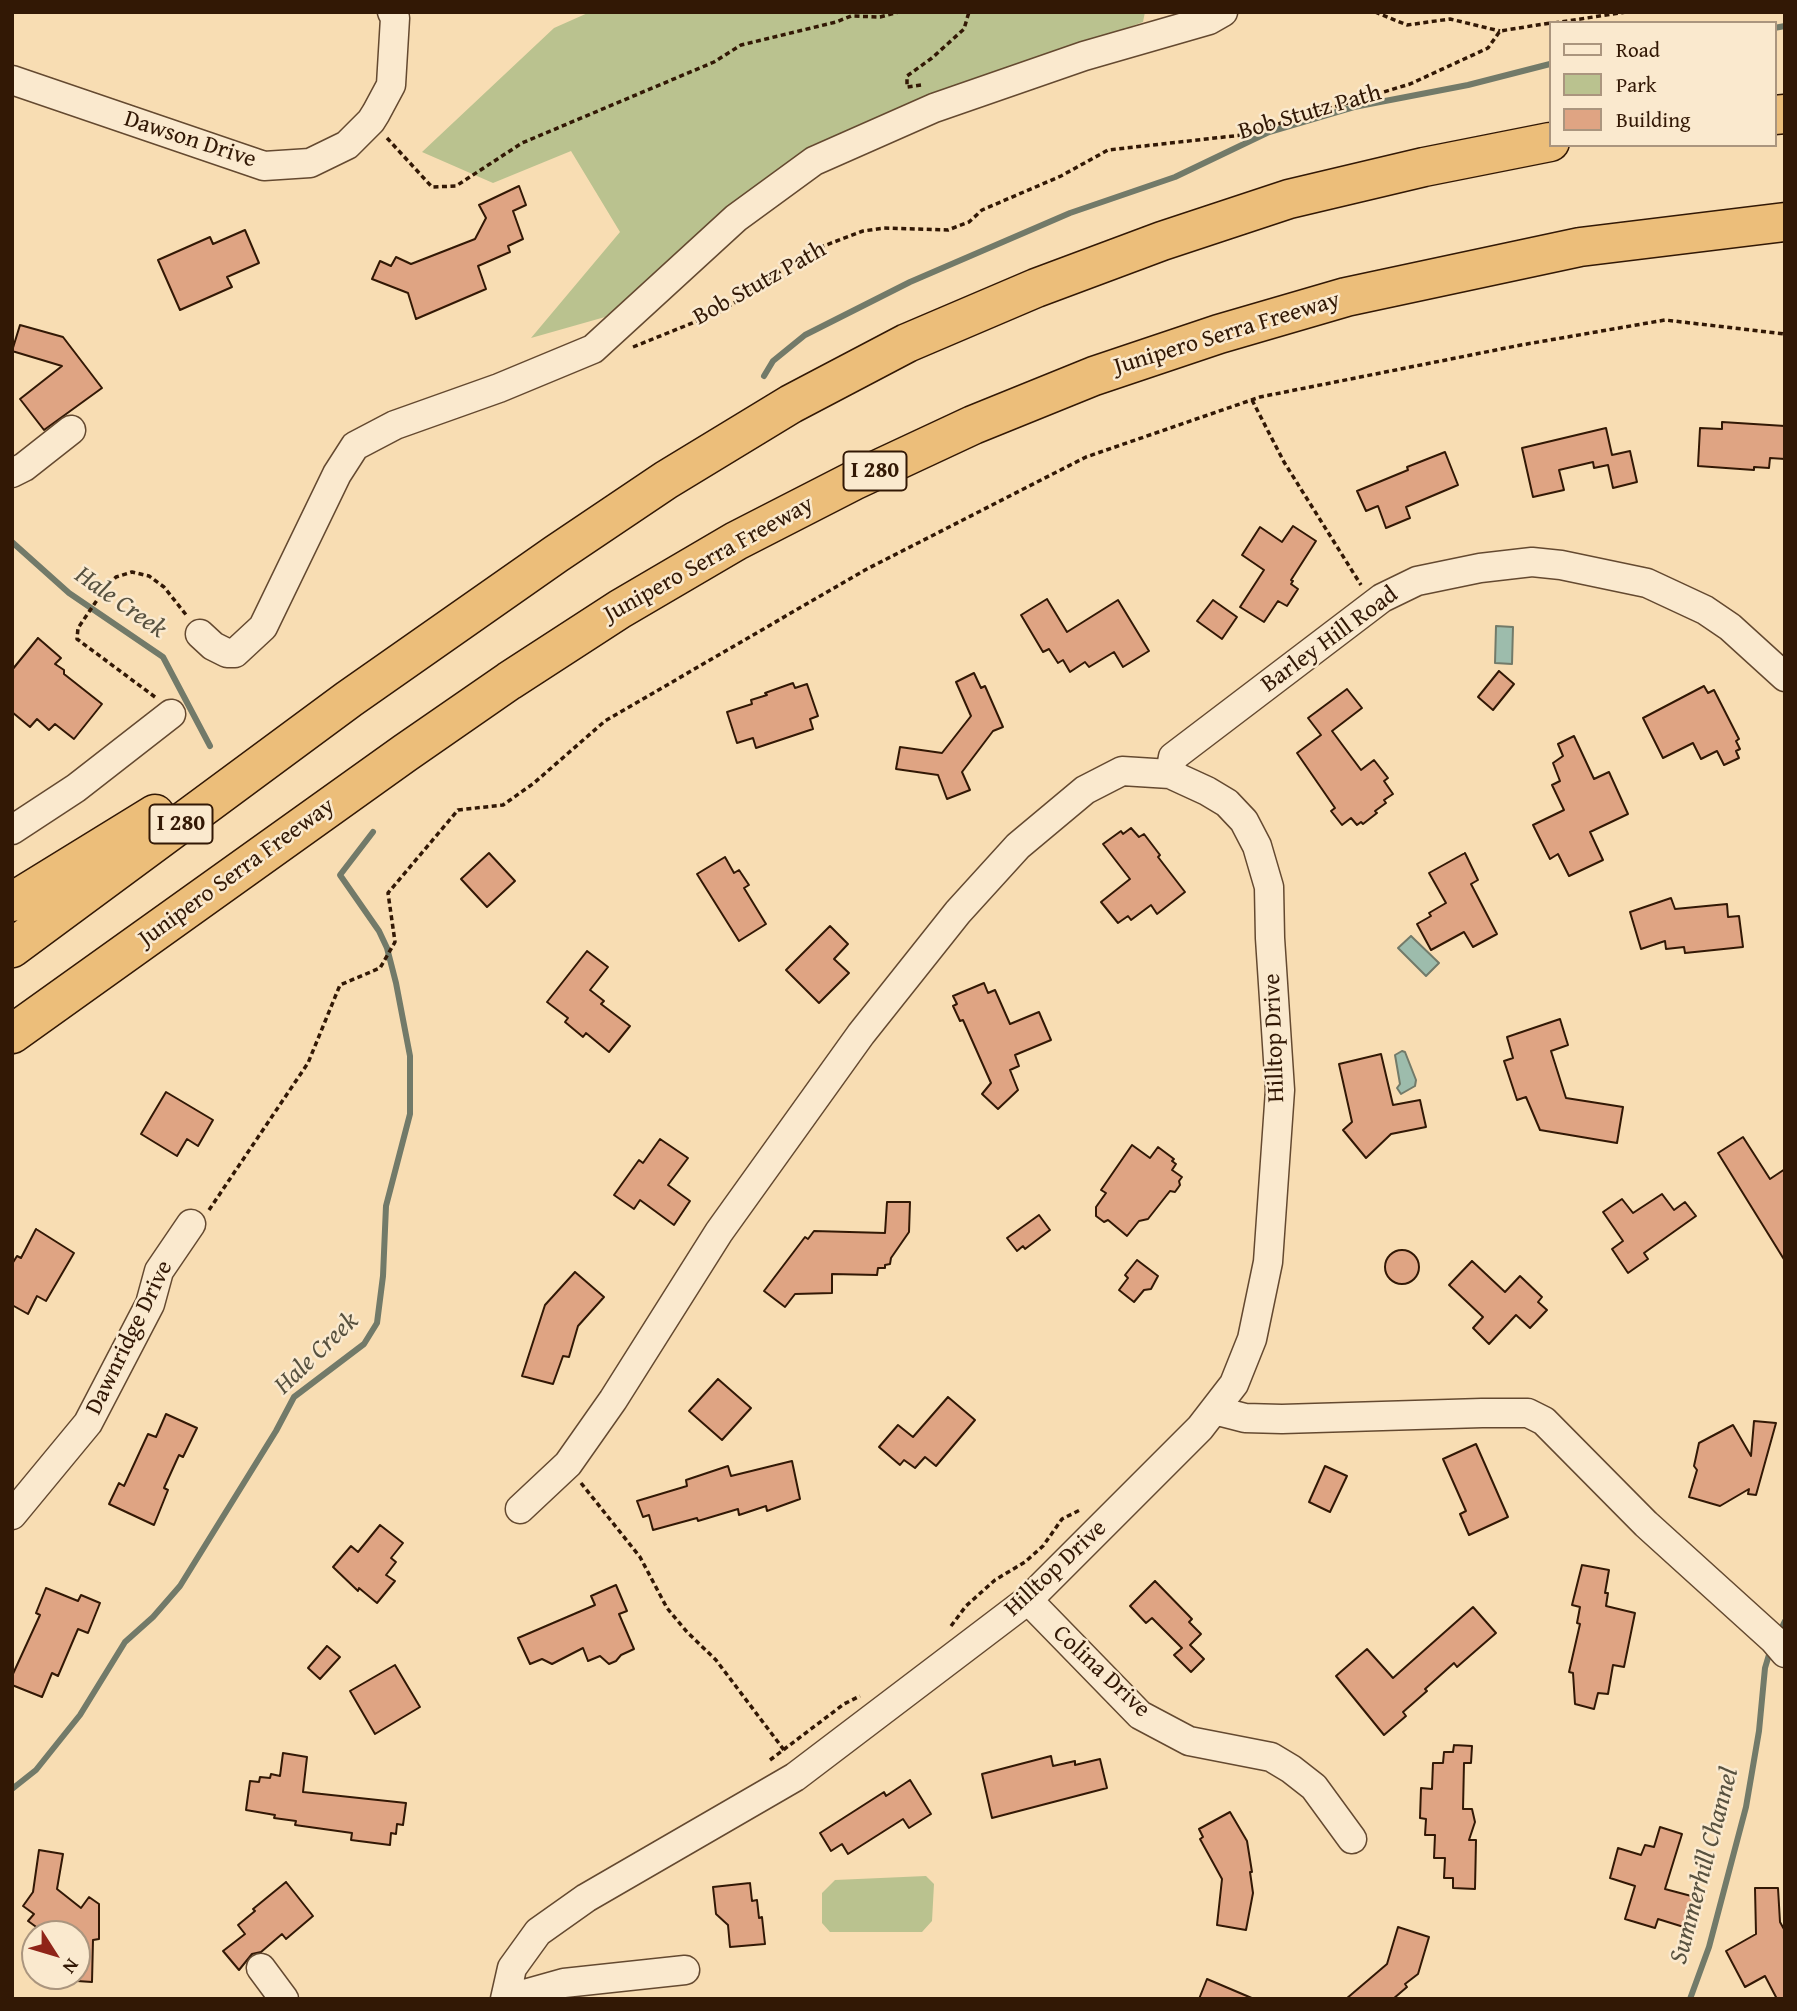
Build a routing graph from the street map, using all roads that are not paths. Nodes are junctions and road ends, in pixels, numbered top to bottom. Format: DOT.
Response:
graph roads {
  1 [pos="392,12"];
  2 [pos="1223,12"];
  3 [pos="12,80"];
  4 [pos="1548,142"];
  5 [pos="1785,222"];
  6 [pos="71,430"];
  7 [pos="12,473"];
  8 [pos="200,634"];
  9 [pos="1785,677"];
  10 [pos="349,699"];
  11 [pos="171,714"];
  12 [pos="1170,774"];
  13 [pos="12,830"];
  14 [pos="12,902"];
  15 [pos="12,948"];
  16 [pos="80,986"];
  17 [pos="12,1034"];
  18 [pos="12,1051"];
  19 [pos="191,1224"];
  20 [pos="1214,1410"];
  21 [pos="520,1509"];
  22 [pos="12,1515"];
  23 [pos="1028,1600"];
  24 [pos="1785,1653"];
  25 [pos="1352,1839"];
  26 [pos="261,1968"];
  27 [pos="685,1970"];
  28 [pos="284,1999"];
  29 [pos="506,1999"];
  1 -- 3 [label="street, Dawson Drive"];
  2 -- 8 [label="street"];
  4 -- 10 [label="highway, I 280"];
  5 -- 16 [label="highway, Junipero Serra Freeway / I 280"];
  6 -- 7 [label="street"];
  9 -- 12 [label="street, Barley Hill Road"];
  10 -- 14 [label="highway"];
  10 -- 15 [label="highway, I 280"];
  11 -- 13 [label="street"];
  12 -- 20 [label="street, Hilltop Drive"];
  12 -- 21 [label="street, Hilltop Drive"];
  16 -- 17 [label="highway, Junipero Serra Freeway / I 280"];
  16 -- 18 [label="highway"];
  19 -- 22 [label="street, Dawnridge Drive"];
  20 -- 23 [label="street, Hilltop Drive"];
  20 -- 24 [label="street"];
  23 -- 25 [label="street, Colina Drive"];
  23 -- 29 [label="street, Hilltop Drive"];
  26 -- 28 [label="street"];
  27 -- 29 [label="street"];
}
